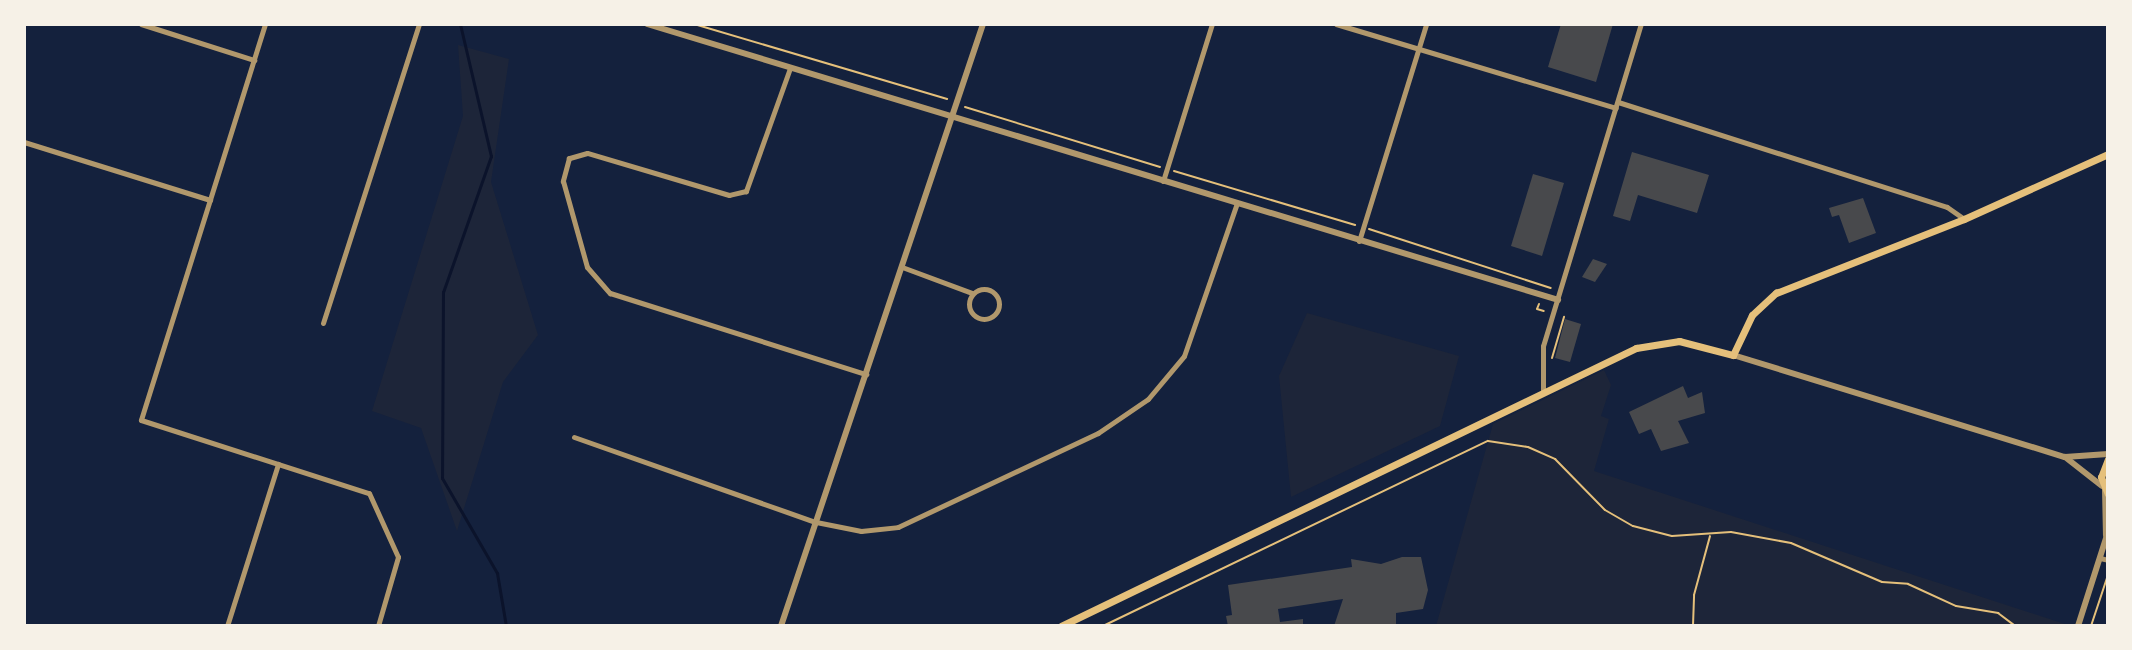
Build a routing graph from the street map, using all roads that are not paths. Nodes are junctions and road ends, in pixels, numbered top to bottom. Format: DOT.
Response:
graph roads {
  1 [pos="141,24"];
  2 [pos="265,24"];
  3 [pos="419,24"];
  4 [pos="647,24"];
  5 [pos="983,24"];
  6 [pos="1212,24"];
  7 [pos="1336,24"];
  8 [pos="1426,24"];
  9 [pos="1641,24"];
  10 [pos="1418,50"];
  11 [pos="254,60"];
  12 [pos="790,68"];
  13 [pos="1617,105"];
  14 [pos="952,118"];
  15 [pos="24,142"];
  16 [pos="2108,154"];
  17 [pos="1163,181"];
  18 [pos="210,200"];
  19 [pos="1237,203"];
  20 [pos="1964,219"];
  21 [pos="1359,241"];
  22 [pos="902,267"];
  23 [pos="972,293"];
  24 [pos="1558,300"];
  25 [pos="323,323"];
  26 [pos="1733,355"];
  27 [pos="866,374"];
  28 [pos="1543,393"];
  29 [pos="574,437"];
  30 [pos="2108,456"];
  31 [pos="2065,457"];
  32 [pos="278,464"];
  33 [pos="2105,490"];
  34 [pos="816,522"];
  35 [pos="2107,534"];
  36 [pos="2104,559"];
  37 [pos="227,626"];
  38 [pos="378,626"];
  39 [pos="781,626"];
  40 [pos="1061,626"];
  41 [pos="2078,626"];
  1 -- 11 [label="street"];
  2 -- 11 [label="street"];
  3 -- 25 [label="street"];
  4 -- 12 [label="street"];
  5 -- 14 [label="street"];
  6 -- 17 [label="street"];
  7 -- 10 [label="street"];
  8 -- 10 [label="street"];
  9 -- 13 [label="street"];
  10 -- 13 [label="street"];
  10 -- 21 [label="street"];
  11 -- 18 [label="street"];
  12 -- 14 [label="street"];
  12 -- 27 [label="street"];
  13 -- 20 [label="street"];
  13 -- 24 [label="street"];
  14 -- 17 [label="street"];
  14 -- 22 [label="street"];
  15 -- 18 [label="street"];
  16 -- 20 [label="main road"];
  17 -- 19 [label="street"];
  18 -- 32 [label="street"];
  19 -- 21 [label="street"];
  19 -- 34 [label="street"];
  20 -- 26 [label="main road"];
  21 -- 24 [label="street"];
  22 -- 23 [label="street"];
  22 -- 27 [label="street"];
  23 -- 23 [label="street"];
  24 -- 28 [label="street"];
  26 -- 28 [label="main road"];
  26 -- 31 [label="street"];
  27 -- 34 [label="street"];
  28 -- 40 [label="main road"];
  29 -- 34 [label="street"];
  30 -- 31 [label="street"];
  30 -- 33 [label="main road"];
  31 -- 33 [label="street"];
  32 -- 37 [label="street"];
  32 -- 38 [label="street"];
  33 -- 35 [label="street"];
  34 -- 39 [label="street"];
  35 -- 36 [label="street"];
  36 -- 41 [label="street"];
}
